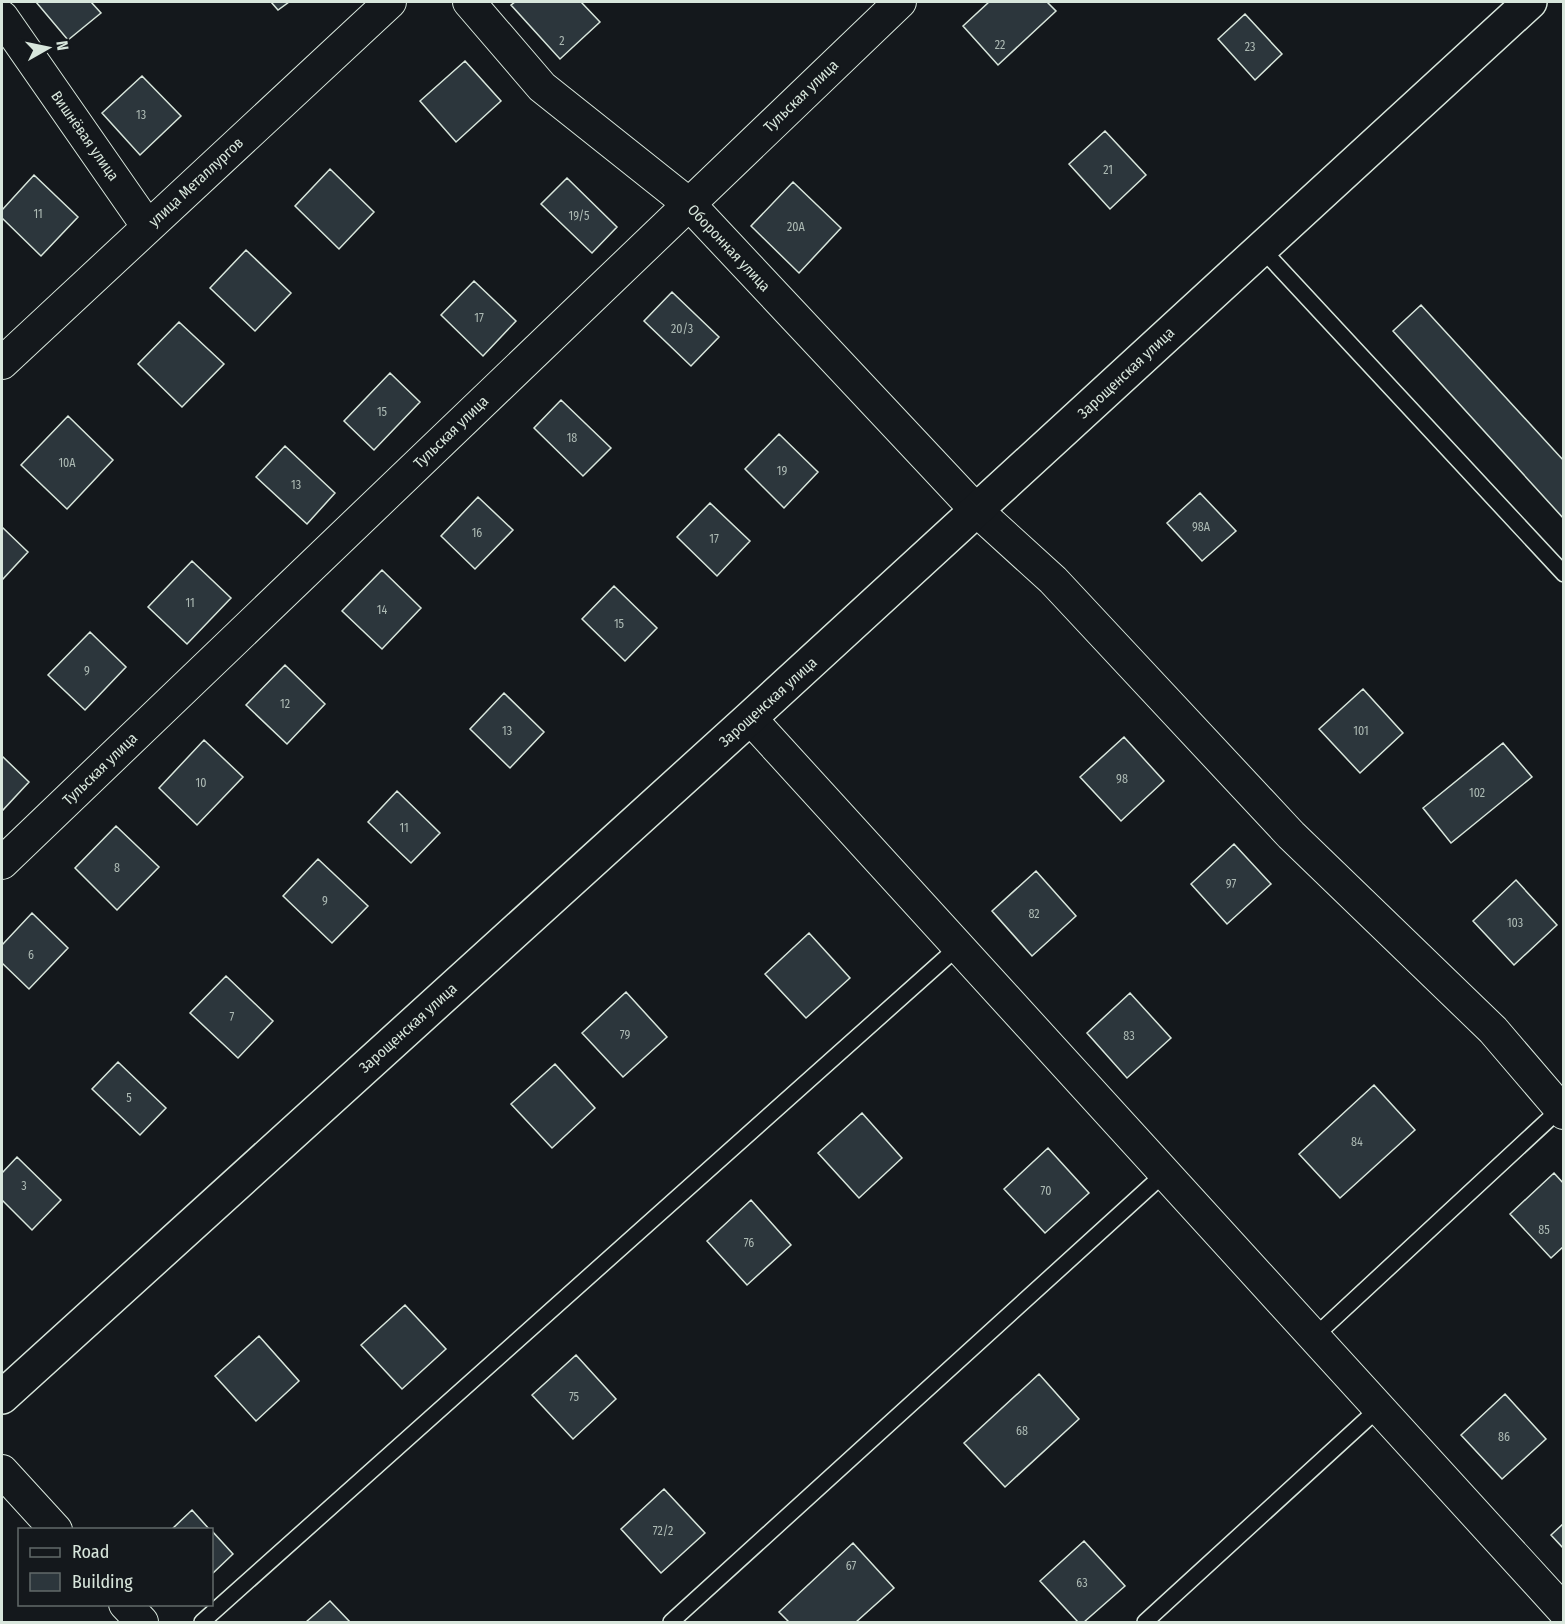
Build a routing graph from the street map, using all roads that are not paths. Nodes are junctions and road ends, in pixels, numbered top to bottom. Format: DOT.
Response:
graph roads {
  1 [pos="390,2"];
  2 [pos="469,2"];
  3 [pos="900,2"];
  4 [pos="1530,2"];
  5 [pos="2,17"];
  6 [pos="689,204"];
  7 [pos="148,227"];
  8 [pos="1261,248"];
  9 [pos="2,363"];
  10 [pos="976,510"];
  11 [pos="1563,574"];
  12 [pos="750,718"];
  13 [pos="2,863"];
  14 [pos="959,946"];
  15 [pos="1562,1111"];
  16 [pos="1165,1173"];
  17 [pos="1314,1337"];
  18 [pos="2,1397"];
  19 [pos="1378,1408"];
  20 [pos="2,1471"];
  21 [pos="54,1528"];
  22 [pos="126,1606"];
  23 [pos="1563,1611"];
  24 [pos="142,1623"];
  25 [pos="202,1623"];
  26 [pos="671,1623"];
  27 [pos="1145,1623"];
  1 -- 7 [label="street, улица Металлургов"];
  2 -- 6 [label="street, Оборонная улица"];
  3 -- 6 [label="street, Тульская улица"];
  4 -- 8 [label="street, Зарощенская улица"];
  5 -- 7 [label="street, Вишнёвая улица"];
  6 -- 10 [label="street, Оборонная улица"];
  6 -- 13 [label="street, Тульская улица"];
  7 -- 9 [label="street, улица Металлургов"];
  8 -- 10 [label="street, Зарощенская улица"];
  8 -- 11 [label="lane"];
  10 -- 12 [label="street, Зарощенская улица"];
  10 -- 15 [label="street, Оборонная улица"];
  12 -- 14 [label="street"];
  12 -- 18 [label="street, Зарощенская улица"];
  14 -- 16 [label="street"];
  14 -- 25 [label="lane"];
  15 -- 17 [label="lane"];
  16 -- 17 [label="street"];
  16 -- 26 [label="lane"];
  17 -- 19 [label="street"];
  19 -- 23 [label="street"];
  19 -- 27 [label="lane"];
  20 -- 21 [label="street"];
  22 -- 24 [label="street"];
}
